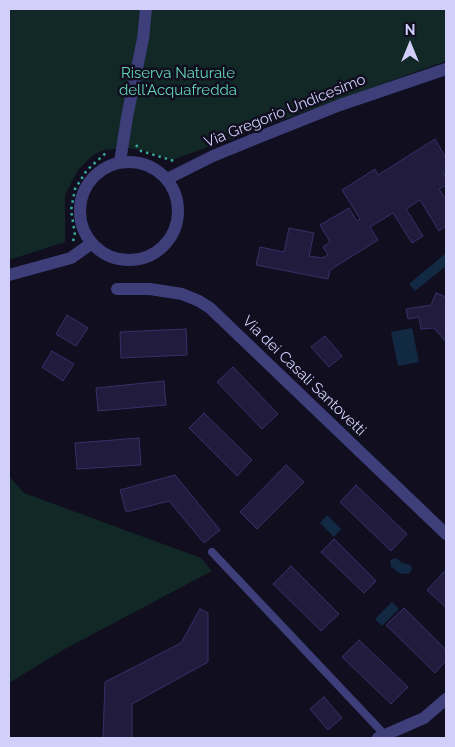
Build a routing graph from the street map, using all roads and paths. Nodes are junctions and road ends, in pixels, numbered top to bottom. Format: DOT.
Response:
graph roads {
  1 [pos="146,9"];
  2 [pos="446,69"];
  3 [pos="134,140"];
  4 [pos="110,147"];
  5 [pos="178,161"];
  6 [pos="120,162"];
  7 [pos="167,180"];
  8 [pos="92,244"];
  9 [pos="67,247"];
  10 [pos="9,275"];
  11 [pos="117,289"];
  12 [pos="446,534"];
  13 [pos="212,552"];
  14 [pos="446,699"];
  15 [pos="381,737"];
  1 -- 6 [label="street"];
  2 -- 7 [label="street, Via Gregorio Undicesimo"];
  3 -- 5 [label="path"];
  4 -- 9 [label="path"];
  6 -- 7 [label="street"];
  6 -- 8 [label="street"];
  7 -- 8 [label="street"];
  8 -- 10 [label="street"];
  11 -- 12 [label="street, Via dei Casali Santovetti"];
  13 -- 15 [label="lane"];
  14 -- 15 [label="street"];
}
